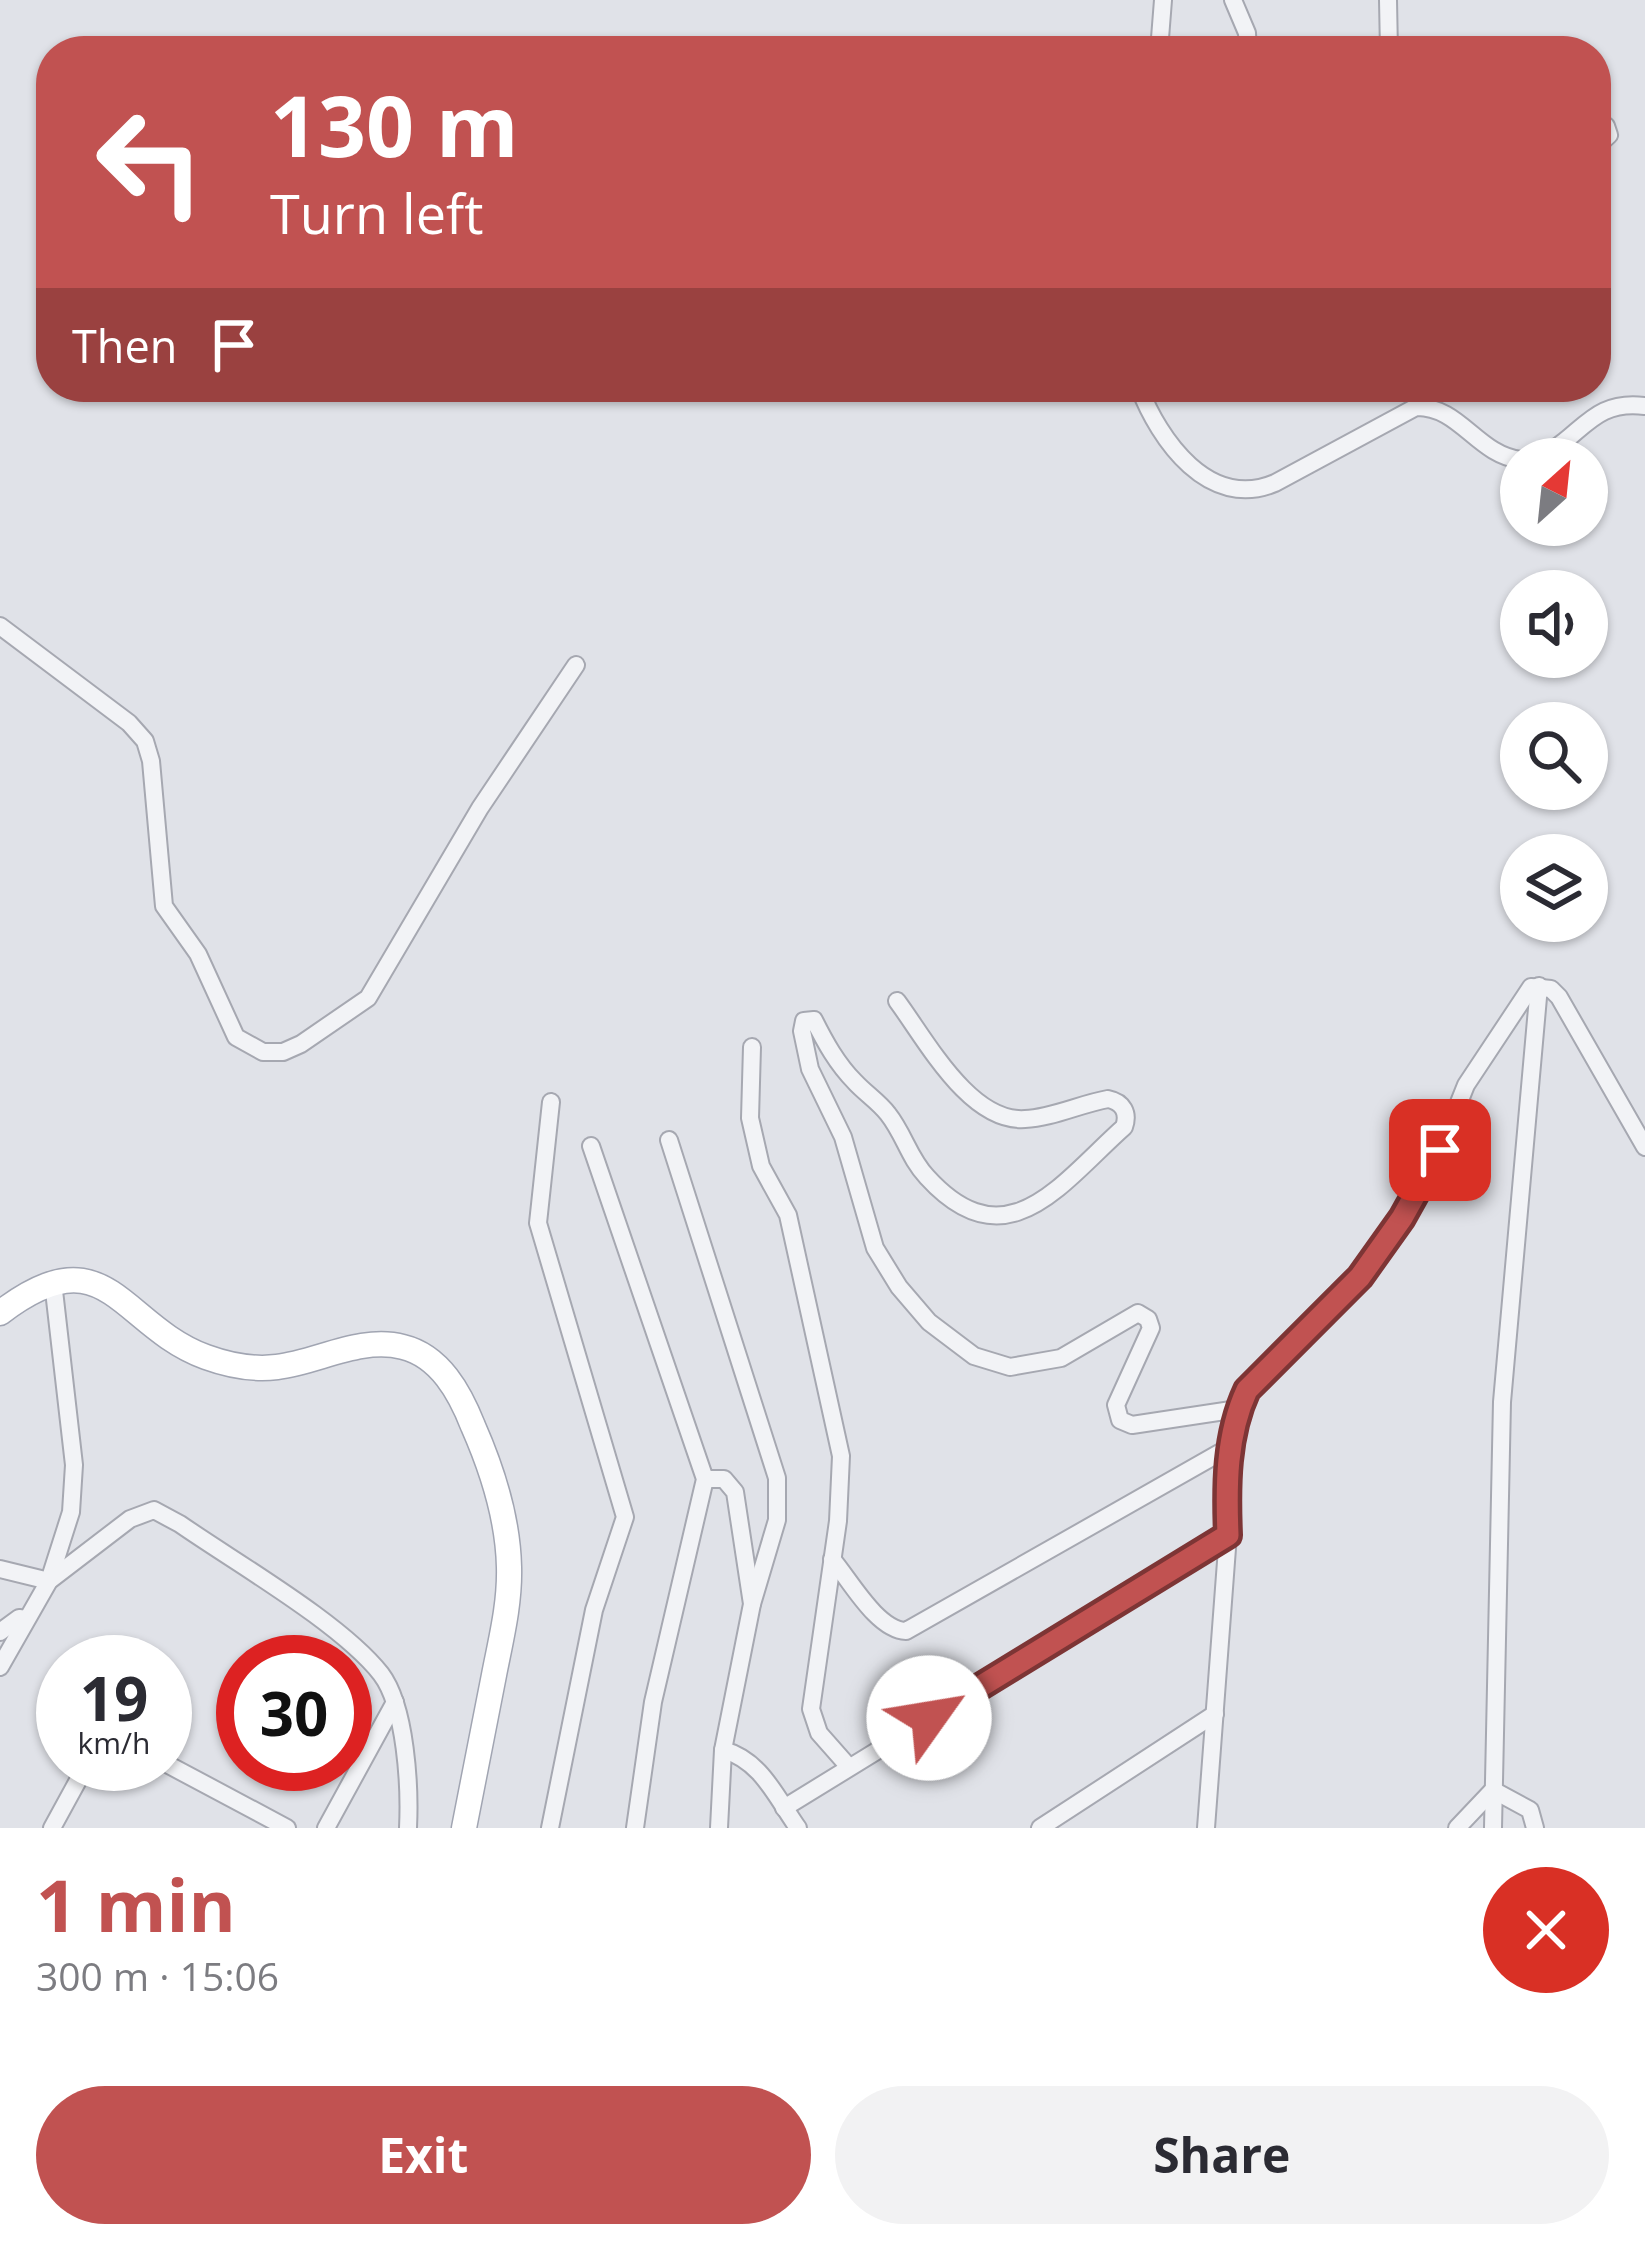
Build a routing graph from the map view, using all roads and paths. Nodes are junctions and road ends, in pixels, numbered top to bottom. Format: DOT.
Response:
graph roads {
  1 [pos="1163,0"];
  2 [pos="1233,0"];
  3 [pos="1388,0"];
  4 [pos="1160,36"];
  5 [pos="1247,36"];
  6 [pos="1389,36"];
  7 [pos="1145,402"];
  8 [pos="1645,406"];
  9 [pos="1569,438"];
  10 [pos="1500,453"];
  11 [pos="0,626"];
  12 [pos="576,665"];
  13 [pos="1539,986"];
  14 [pos="896,1001"];
  15 [pos="752,1047"];
  16 [pos="551,1102"];
  17 [pos="669,1140"];
  18 [pos="591,1146"];
  19 [pos="1645,1147"];
  20 [pos="52,1282"];
  21 [pos="0,1313"];
  22 [pos="1238,1409"];
  23 [pos="1230,1447"];
  24 [pos="705,1479"];
  25 [pos="1228,1535"];
  26 [pos="832,1559"];
  27 [pos="0,1569"];
  28 [pos="49,1581"];
  29 [pos="752,1604"];
  30 [pos="26,1619"];
  31 [pos="0,1632"];
  32 [pos="0,1666"];
  33 [pos="395,1702"];
  34 [pos="1215,1714"];
  35 [pos="723,1750"];
  36 [pos="850,1767"];
  37 [pos="192,1777"];
  38 [pos="1493,1790"];
  39 [pos="72,1791"];
  40 [pos="784,1808"];
  41 [pos="52,1828"];
  42 [pos="287,1828"];
  43 [pos="326,1828"];
  44 [pos="408,1828"];
  45 [pos="464,1828"];
  46 [pos="550,1828"];
  47 [pos="635,1828"];
  48 [pos="719,1828"];
  49 [pos="798,1828"];
  50 [pos="1040,1828"];
  51 [pos="1206,1828"];
  52 [pos="1457,1828"];
  53 [pos="1492,1828"];
  54 [pos="1535,1828"];
  1 -- 4 [label="street"];
  2 -- 5 [label="street"];
  3 -- 6 [label="street"];
  7 -- 10 [label="street"];
  8 -- 9 [label="street"];
  11 -- 12 [label="street"];
  13 -- 19 [label="street"];
  13 -- 22 [label="street"];
  13 -- 38 [label="street"];
  14 -- 22 [label="street"];
  15 -- 26 [label="street"];
  16 -- 46 [label="street"];
  17 -- 29 [label="street"];
  18 -- 24 [label="street"];
  20 -- 21 [label="main road"];
  20 -- 28 [label="street"];
  20 -- 45 [label="main road"];
  22 -- 23 [label="street"];
  23 -- 25 [label="street"];
  23 -- 26 [label="street"];
  24 -- 29 [label="street"];
  24 -- 47 [label="street"];
  25 -- 34 [label="street"];
  25 -- 36 [label="street"];
  26 -- 36 [label="street"];
  27 -- 28 [label="street"];
  28 -- 30 [label="street"];
  28 -- 33 [label="street"];
  29 -- 35 [label="street"];
  30 -- 31 [label="street"];
  30 -- 32 [label="street"];
  33 -- 43 [label="street"];
  33 -- 44 [label="street"];
  34 -- 50 [label="street"];
  34 -- 51 [label="street"];
  35 -- 40 [label="street"];
  35 -- 48 [label="street"];
  36 -- 40 [label="street"];
  37 -- 42 [label="street"];
  38 -- 52 [label="street"];
  38 -- 53 [label="street"];
  38 -- 54 [label="street"];
  39 -- 41 [label="street"];
  40 -- 49 [label="street"];
}
